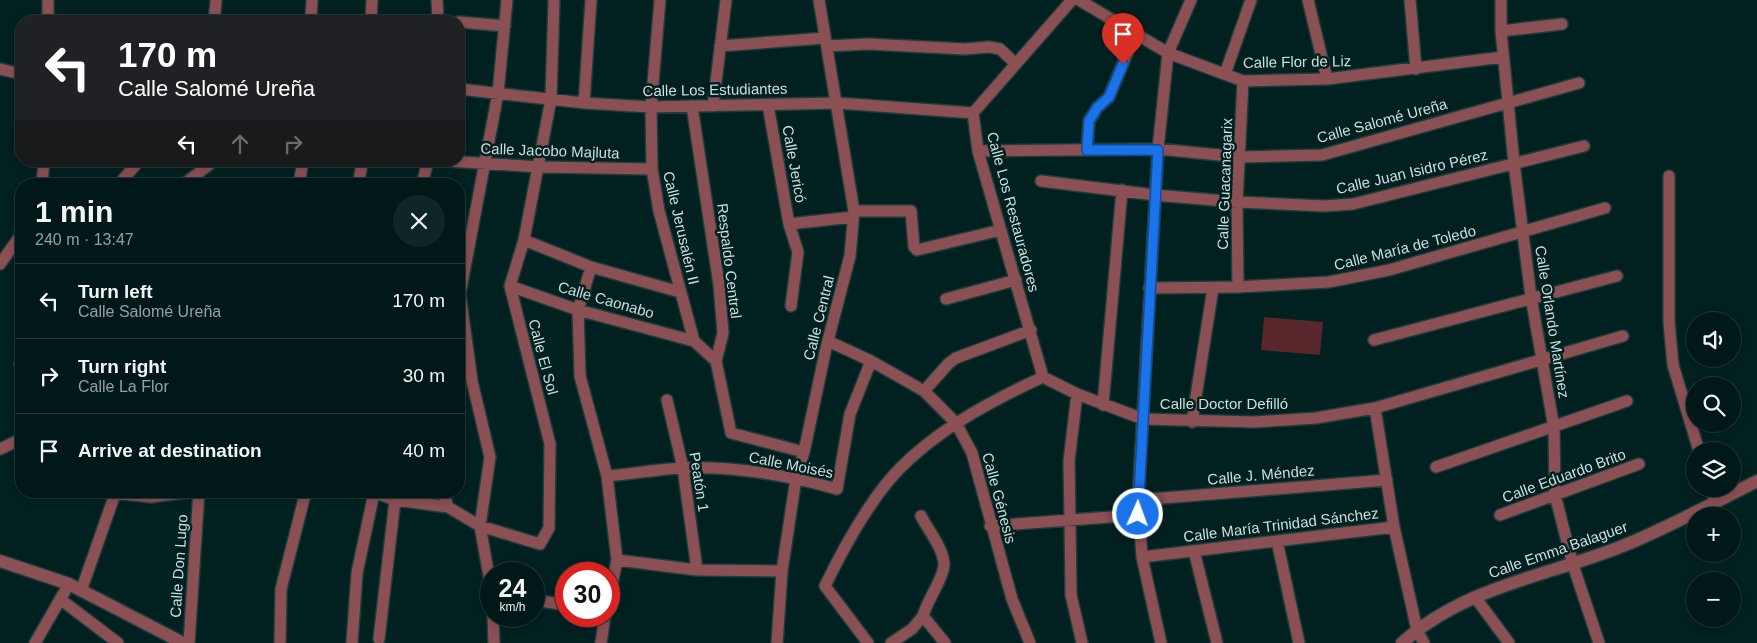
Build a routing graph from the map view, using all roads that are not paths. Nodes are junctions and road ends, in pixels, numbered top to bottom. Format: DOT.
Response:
graph roads {
  1 [pos="48,0"];
  2 [pos="312,0"];
  3 [pos="372,0"];
  4 [pos="437,0"];
  5 [pos="507,0"];
  6 [pos="554,0"];
  7 [pos="591,0"];
  8 [pos="660,0"];
  9 [pos="726,0"];
  10 [pos="819,0"];
  11 [pos="1072,0"];
  12 [pos="1080,0"];
  13 [pos="1191,0"];
  14 [pos="1251,0"];
  15 [pos="1308,0"];
  16 [pos="1410,0"];
  17 [pos="1501,0"];
  18 [pos="216,2"];
  19 [pos="48,15"];
  20 [pos="215,15"];
  21 [pos="311,15"];
  22 [pos="371,15"];
  23 [pos="438,15"];
  24 [pos="465,22"];
  25 [pos="1562,24"];
  26 [pos="505,26"];
  27 [pos="1501,31"];
  28 [pos="1136,32"];
  29 [pos="826,42"];
  30 [pos="720,46"];
  31 [pos="1168,53"];
  32 [pos="1504,57"];
  33 [pos="1016,64"];
  34 [pos="1416,68"];
  35 [pos="0,70"];
  36 [pos="15,73"];
  37 [pos="1225,74"];
  38 [pos="1327,79"];
  39 [pos="1243,81"];
  40 [pos="1579,83"];
  41 [pos="465,90"];
  42 [pos="498,93"];
  43 [pos="551,100"];
  44 [pos="1510,102"];
  45 [pos="584,103"];
  46 [pos="838,103"];
  47 [pos="692,106"];
  48 [pos="714,106"];
  49 [pos="768,106"];
  50 [pos="651,107"];
  51 [pos="973,113"];
  52 [pos="1584,146"];
  53 [pos="1087,150"];
  54 [pos="1158,150"];
  55 [pos="978,151"];
  56 [pos="1240,157"];
  57 [pos="465,162"];
  58 [pos="484,163"];
  59 [pos="1514,163"];
  60 [pos="134,167"];
  61 [pos="206,167"];
  62 [pos="540,167"];
  63 [pos="652,169"];
  64 [pos="1669,176"];
  65 [pos="124,178"];
  66 [pos="192,178"];
  67 [pos="1041,182"];
  68 [pos="1122,190"];
  69 [pos="1155,196"];
  70 [pos="1237,202"];
  71 [pos="1605,208"];
  72 [pos="854,214"];
  73 [pos="790,224"];
  74 [pos="1002,230"];
  75 [pos="1523,232"];
  76 [pos="524,240"];
  77 [pos="15,243"];
  78 [pos="0,264"];
  79 [pos="465,267"];
  80 [pos="590,267"];
  81 [pos="1617,276"];
  82 [pos="1016,280"];
  83 [pos="510,286"];
  84 [pos="1238,287"];
  85 [pos="1148,288"];
  86 [pos="1213,288"];
  87 [pos="680,292"];
  88 [pos="1531,297"];
  89 [pos="946,299"];
  90 [pos="791,306"];
  91 [pos="578,310"];
  92 [pos="465,330"];
  93 [pos="1031,330"];
  94 [pos="1623,336"];
  95 [pos="694,340"];
  96 [pos="1374,340"];
  97 [pos="828,341"];
  98 [pos="716,361"];
  99 [pos="871,361"];
  100 [pos="1541,361"];
  101 [pos="1043,377"];
  102 [pos="924,391"];
  103 [pos="1077,394"];
  104 [pos="667,400"];
  105 [pos="1627,402"];
  106 [pos="1103,405"];
  107 [pos="1375,408"];
  108 [pos="1143,419"];
  109 [pos="1192,422"];
  110 [pos="956,423"];
  111 [pos="1554,428"];
  112 [pos="15,442"];
  113 [pos="1696,442"];
  114 [pos="0,449"];
  115 [pos="804,452"];
  116 [pos="1639,464"];
  117 [pos="1436,467"];
  118 [pos="683,468"];
  119 [pos="607,476"];
  120 [pos="796,478"];
  121 [pos="1387,480"];
  122 [pos="1757,481"];
  123 [pos="1555,495"];
  124 [pos="1713,497"];
  125 [pos="114,498"];
  126 [pos="198,498"];
  127 [pos="304,498"];
  128 [pos="371,498"];
  129 [pos="389,498"];
  130 [pos="445,498"];
  131 [pos="395,500"];
  132 [pos="1138,500"];
  133 [pos="1715,502"];
  134 [pos="448,507"];
  135 [pos="1138,514"];
  136 [pos="1500,515"];
  137 [pos="920,516"];
  138 [pos="1070,520"];
  139 [pos="480,526"];
  140 [pos="990,526"];
  141 [pos="1394,527"];
  142 [pos="1277,541"];
  143 [pos="1194,551"];
  144 [pos="1142,557"];
  145 [pos="617,560"];
  146 [pos="0,561"];
  147 [pos="486,562"];
  148 [pos="1573,564"];
  149 [pos="697,570"];
  150 [pos="782,572"];
  151 [pos="68,584"];
  152 [pos="81,591"];
  153 [pos="1475,597"];
  154 [pos="60,598"];
  155 [pos="923,616"];
  156 [pos="493,627"];
  157 [pos="603,627"];
  158 [pos="1417,630"];
  159 [pos="379,639"];
  160 [pos="35,643"];
  161 [pos="118,643"];
  162 [pos="183,643"];
  163 [pos="189,643"];
  164 [pos="280,643"];
  165 [pos="352,643"];
  166 [pos="494,643"];
  167 [pos="601,643"];
  168 [pos="777,643"];
  169 [pos="868,643"];
  170 [pos="891,643"];
  171 [pos="945,643"];
  172 [pos="1030,643"];
  173 [pos="1082,643"];
  174 [pos="1161,643"];
  175 [pos="1217,643"];
  176 [pos="1299,643"];
  177 [pos="1402,643"];
  178 [pos="1424,643"];
  179 [pos="1509,643"];
  180 [pos="1599,643"];
  1 -- 19 [label="street"];
  2 -- 21 [label="street"];
  3 -- 22 [label="street"];
  4 -- 23 [label="street"];
  5 -- 26 [label="street"];
  6 -- 43 [label="street"];
  7 -- 45 [label="street"];
  8 -- 50 [label="street, Calle Jerusalén II"];
  9 -- 30 [label="street"];
  10 -- 29 [label="street, Calle Central"];
  11 -- 33 [label="street"];
  12 -- 28 [label="street, Calle Flor de Liz"];
  13 -- 31 [label="street"];
  14 -- 37 [label="street"];
  15 -- 38 [label="street"];
  16 -- 34 [label="street"];
  17 -- 27 [label="street, Calle Orlando Martínez"];
  18 -- 20 [label="street"];
  24 -- 26 [label="street"];
  25 -- 27 [label="street"];
  26 -- 42 [label="street"];
  27 -- 32 [label="street, Calle Orlando Martínez"];
  28 -- 31 [label="street, Calle Flor de Liz"];
  28 -- 53 [label="street"];
  29 -- 30 [label="street"];
  29 -- 33 [label="street"];
  29 -- 46 [label="street, Calle Central"];
  30 -- 48 [label="street"];
  31 -- 37 [label="street, Calle Flor de Liz"];
  31 -- 54 [label="street"];
  32 -- 34 [label="street, Calle Flor de Liz"];
  32 -- 44 [label="street, Calle Orlando Martínez"];
  33 -- 51 [label="street"];
  34 -- 38 [label="street, Calle Flor de Liz"];
  35 -- 36 [label="street"];
  37 -- 39 [label="street, Calle Flor de Liz"];
  38 -- 39 [label="street, Calle Flor de Liz"];
  39 -- 56 [label="street, Calle Guacanagarix"];
  40 -- 44 [label="street, Calle Salomé Ureña"];
  41 -- 42 [label="street, Calle Los Estudiantes"];
  42 -- 43 [label="street, Calle Los Estudiantes"];
  42 -- 58 [label="street"];
  43 -- 45 [label="street, Calle Los Estudiantes"];
  43 -- 62 [label="street"];
  44 -- 56 [label="street, Calle Salomé Ureña"];
  44 -- 59 [label="street, Calle Orlando Martínez"];
  45 -- 50 [label="street, Calle Los Estudiantes"];
  46 -- 49 [label="street, Calle Los Estudiantes"];
  46 -- 51 [label="street, Calle Los Estudiantes"];
  46 -- 72 [label="street, Calle Central"];
  47 -- 48 [label="street, Calle Los Estudiantes"];
  47 -- 50 [label="street, Calle Los Estudiantes"];
  47 -- 98 [label="street, Respaldo Central"];
  48 -- 49 [label="street, Calle Los Estudiantes"];
  49 -- 73 [label="street, Calle Jericó"];
  50 -- 63 [label="street, Calle Jerusalén II"];
  51 -- 55 [label="street, Calle Los Restauradores"];
  52 -- 59 [label="street, Calle Juan Isidro Pérez"];
  53 -- 54 [label="street, Calle Salomé Ureña"];
  53 -- 55 [label="street, Calle Salomé Ureña"];
  54 -- 56 [label="street, Calle Salomé Ureña"];
  54 -- 69 [label="street"];
  55 -- 74 [label="street, Calle Los Restauradores"];
  56 -- 70 [label="street, Calle Guacanagarix"];
  57 -- 58 [label="street, Calle Jacobo Majluta"];
  58 -- 62 [label="street, Calle Jacobo Majluta"];
  58 -- 79 [label="street"];
  59 -- 70 [label="street, Calle Juan Isidro Pérez"];
  59 -- 75 [label="street, Calle Orlando Martínez"];
  60 -- 65 [label="street"];
  61 -- 66 [label="street"];
  62 -- 63 [label="street, Calle Jacobo Majluta"];
  62 -- 76 [label="street"];
  63 -- 87 [label="street, Calle Jerusalén II"];
  64 -- 113 [label="street"];
  67 -- 68 [label="street, Calle Juan Isidro Pérez"];
  68 -- 69 [label="street, Calle Juan Isidro Pérez"];
  68 -- 106 [label="street"];
  69 -- 70 [label="street, Calle Juan Isidro Pérez"];
  69 -- 85 [label="street"];
  70 -- 84 [label="street, Calle Guacanagarix"];
  71 -- 75 [label="street, Calle María de Toledo"];
  72 -- 73 [label="street, Calle Jericó"];
  72 -- 74 [label="street, Calle Jericó"];
  72 -- 97 [label="street, Calle Central"];
  73 -- 90 [label="street"];
  74 -- 82 [label="street, Calle Los Restauradores"];
  75 -- 84 [label="street, Calle María de Toledo"];
  75 -- 88 [label="street, Calle Orlando Martínez"];
  76 -- 80 [label="street"];
  76 -- 83 [label="street"];
  77 -- 78 [label="street"];
  80 -- 87 [label="street"];
  80 -- 91 [label="street"];
  81 -- 88 [label="street"];
  82 -- 89 [label="street"];
  82 -- 93 [label="street, Calle Los Restauradores"];
  83 -- 91 [label="street, Calle Caonabo"];
  83 -- 139 [label="street, Calle El Sol"];
  84 -- 86 [label="street, Calle María de Toledo"];
  85 -- 86 [label="street, Calle María de Toledo"];
  85 -- 108 [label="street"];
  86 -- 109 [label="street"];
  87 -- 95 [label="street, Calle Jerusalén II"];
  88 -- 96 [label="street"];
  88 -- 100 [label="street, Calle Orlando Martínez"];
  91 -- 95 [label="street, Calle Caonabo"];
  91 -- 119 [label="street"];
  92 -- 139 [label="street"];
  93 -- 101 [label="street, Calle Los Restauradores"];
  93 -- 102 [label="street"];
  94 -- 100 [label="street, Calle Doctor Defilló"];
  95 -- 98 [label="street"];
  97 -- 99 [label="street, Calle Génesis"];
  97 -- 115 [label="street, Calle Central"];
  98 -- 115 [label="street, Respaldo Central"];
  99 -- 102 [label="street, Calle Génesis"];
  99 -- 120 [label="street, Calle Moisés"];
  100 -- 107 [label="street, Calle Doctor Defilló"];
  100 -- 111 [label="street, Calle Orlando Martínez"];
  101 -- 103 [label="street, Calle Doctor Defilló"];
  101 -- 110 [label="street"];
  102 -- 110 [label="street, Calle Génesis"];
  103 -- 106 [label="street, Calle Doctor Defilló"];
  103 -- 138 [label="street"];
  104 -- 118 [label="street, Peatón 1"];
  105 -- 111 [label="street"];
  106 -- 108 [label="street, Calle Doctor Defilló"];
  107 -- 109 [label="street, Calle Doctor Defilló"];
  107 -- 121 [label="street"];
  108 -- 109 [label="street, Calle Doctor Defilló"];
  108 -- 132 [label="street"];
  110 -- 140 [label="street, Calle Génesis"];
  110 -- 169 [label="street"];
  111 -- 117 [label="street"];
  111 -- 123 [label="street, Calle Orlando Martínez"];
  112 -- 114 [label="street"];
  115 -- 120 [label="street, Calle Central"];
  116 -- 123 [label="street, Calle Eduardo Brito"];
  118 -- 119 [label="street, Calle Moisés"];
  118 -- 120 [label="street, Calle Moisés"];
  118 -- 149 [label="street, Peatón 1"];
  119 -- 145 [label="street"];
  120 -- 150 [label="street, Calle Central"];
  121 -- 132 [label="street, Calle J. Méndez"];
  121 -- 141 [label="street"];
  122 -- 133 [label="street, Calle Emma Balaguer"];
  123 -- 136 [label="street, Calle Eduardo Brito"];
  123 -- 148 [label="street, Calle Orlando Martínez"];
  124 -- 133 [label="street"];
  125 -- 152 [label="street"];
  126 -- 163 [label="street, Calle Don Lugo"];
  127 -- 164 [label="street"];
  128 -- 165 [label="street"];
  129 -- 131 [label="street, Calle El Sol"];
  130 -- 134 [label="street"];
  131 -- 134 [label="street, Calle El Sol"];
  131 -- 159 [label="street"];
  132 -- 135 [label="street"];
  133 -- 148 [label="street, Calle Emma Balaguer"];
  134 -- 139 [label="street, Calle El Sol"];
  135 -- 138 [label="street"];
  135 -- 144 [label="street"];
  137 -- 155 [label="street"];
  138 -- 140 [label="street"];
  138 -- 173 [label="street"];
  139 -- 147 [label="street"];
  140 -- 172 [label="street, Calle Génesis"];
  141 -- 142 [label="street, Calle María Trinidad Sánchez"];
  141 -- 158 [label="street"];
  142 -- 143 [label="street, Calle María Trinidad Sánchez"];
  142 -- 176 [label="street"];
  143 -- 144 [label="street, Calle María Trinidad Sánchez"];
  143 -- 175 [label="street"];
  144 -- 174 [label="street"];
  145 -- 149 [label="street"];
  146 -- 151 [label="street"];
  148 -- 153 [label="street, Calle Emma Balaguer"];
  148 -- 180 [label="street, Calle Orlando Martínez"];
  149 -- 150 [label="street"];
  150 -- 168 [label="street, Calle Central"];
  151 -- 152 [label="street"];
  151 -- 154 [label="street"];
  152 -- 162 [label="street"];
  153 -- 158 [label="street, Calle Emma Balaguer"];
  153 -- 179 [label="street"];
  154 -- 160 [label="street"];
  154 -- 161 [label="street"];
  155 -- 170 [label="street"];
  155 -- 171 [label="street"];
  156 -- 166 [label="street"];
  157 -- 167 [label="street"];
  158 -- 177 [label="street, Calle Emma Balaguer"];
  158 -- 178 [label="street"];
}
